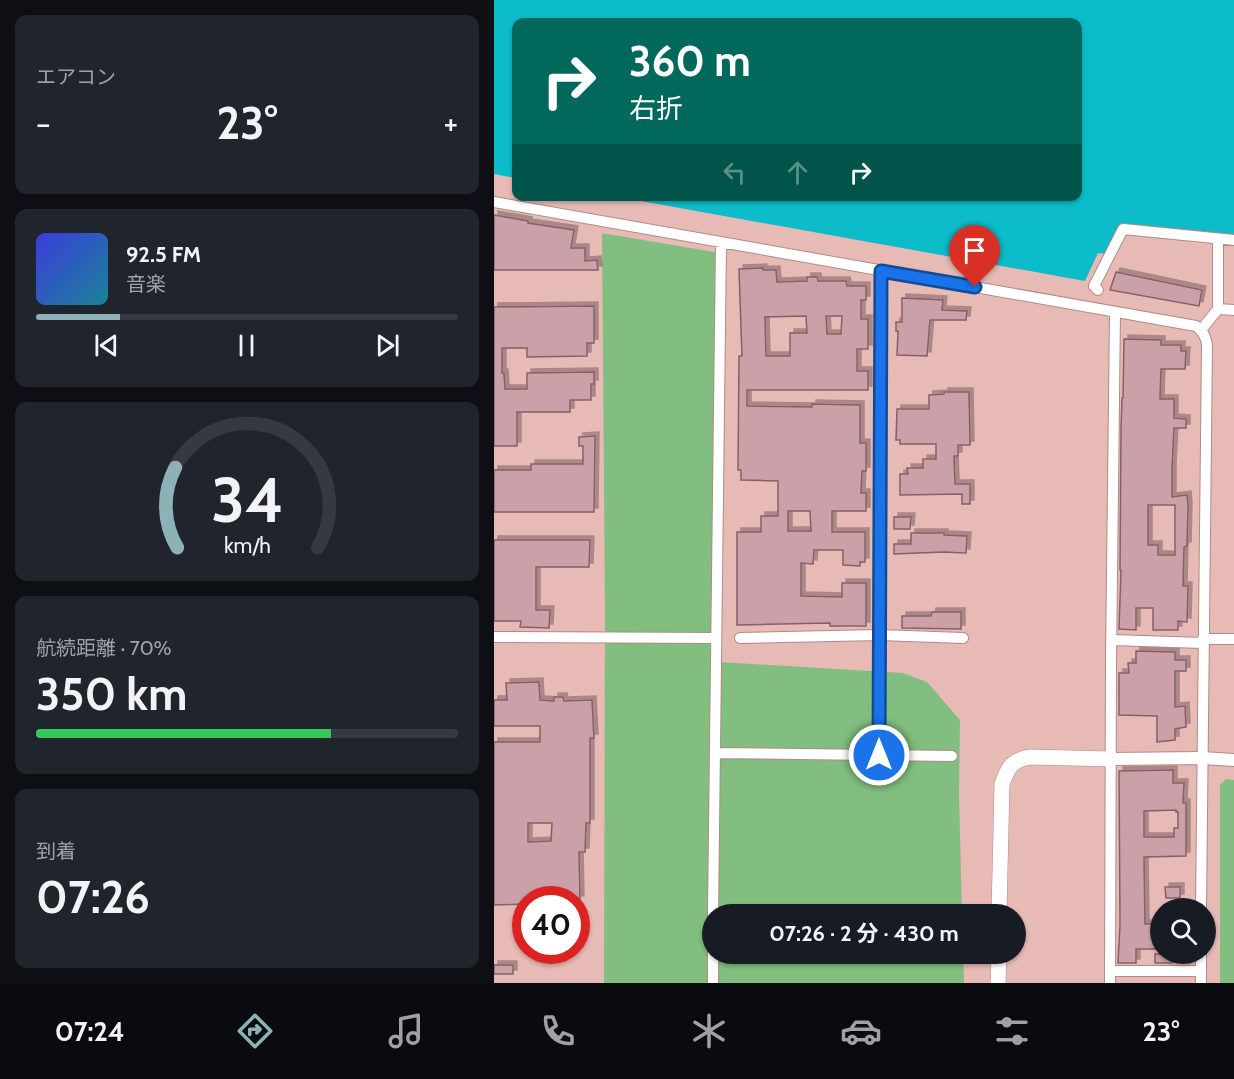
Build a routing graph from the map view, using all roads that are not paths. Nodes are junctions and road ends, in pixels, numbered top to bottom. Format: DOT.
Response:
graph roads {
  1 [pos="494,202"];
  2 [pos="1218,239"];
  3 [pos="1235,240"];
  4 [pos="721,242"];
  5 [pos="881,271"];
  6 [pos="1097,290"];
  7 [pos="1218,309"];
  8 [pos="1235,310"];
  9 [pos="1115,312"];
  10 [pos="1201,330"];
  11 [pos="879,635"];
  12 [pos="494,637"];
  13 [pos="716,638"];
  14 [pos="740,638"];
  15 [pos="963,638"];
  16 [pos="1235,639"];
  17 [pos="1112,640"];
  18 [pos="1203,641"];
  19 [pos="715,753"];
  20 [pos="879,755"];
  21 [pos="952,756"];
  22 [pos="1202,758"];
  23 [pos="1111,759"];
  24 [pos="1235,760"];
  25 [pos="1201,898"];
  26 [pos="713,904"];
  27 [pos="1000,904"];
  28 [pos="713,964"];
  29 [pos="999,964"];
  30 [pos="1201,964"];
  31 [pos="1201,970"];
  32 [pos="1110,971"];
  33 [pos="713,983"];
  34 [pos="998,983"];
  35 [pos="1110,983"];
  36 [pos="1200,983"];
  1 -- 4 [label="street"];
  2 -- 3 [label="street"];
  2 -- 6 [label="street"];
  2 -- 7 [label="street"];
  4 -- 5 [label="street"];
  4 -- 13 [label="street"];
  5 -- 9 [label="street"];
  5 -- 11 [label="street"];
  7 -- 8 [label="street"];
  7 -- 10 [label="street"];
  9 -- 10 [label="street"];
  9 -- 17 [label="street"];
  10 -- 18 [label="street"];
  11 -- 14 [label="street"];
  11 -- 15 [label="street"];
  11 -- 20 [label="street"];
  12 -- 13 [label="street"];
  13 -- 19 [label="street"];
  16 -- 18 [label="street"];
  17 -- 18 [label="street"];
  17 -- 23 [label="street"];
  18 -- 22 [label="street"];
  19 -- 20 [label="street"];
  19 -- 26 [label="street"];
  20 -- 21 [label="street"];
  22 -- 23 [label="main road"];
  22 -- 24 [label="main road"];
  22 -- 25 [label="street"];
  23 -- 27 [label="highway"];
  23 -- 32 [label="street"];
  28 -- 33 [label="street"];
  29 -- 34 [label="highway"];
  30 -- 31 [label="street"];
  31 -- 32 [label="street"];
  31 -- 36 [label="street"];
  32 -- 35 [label="street"];
}
